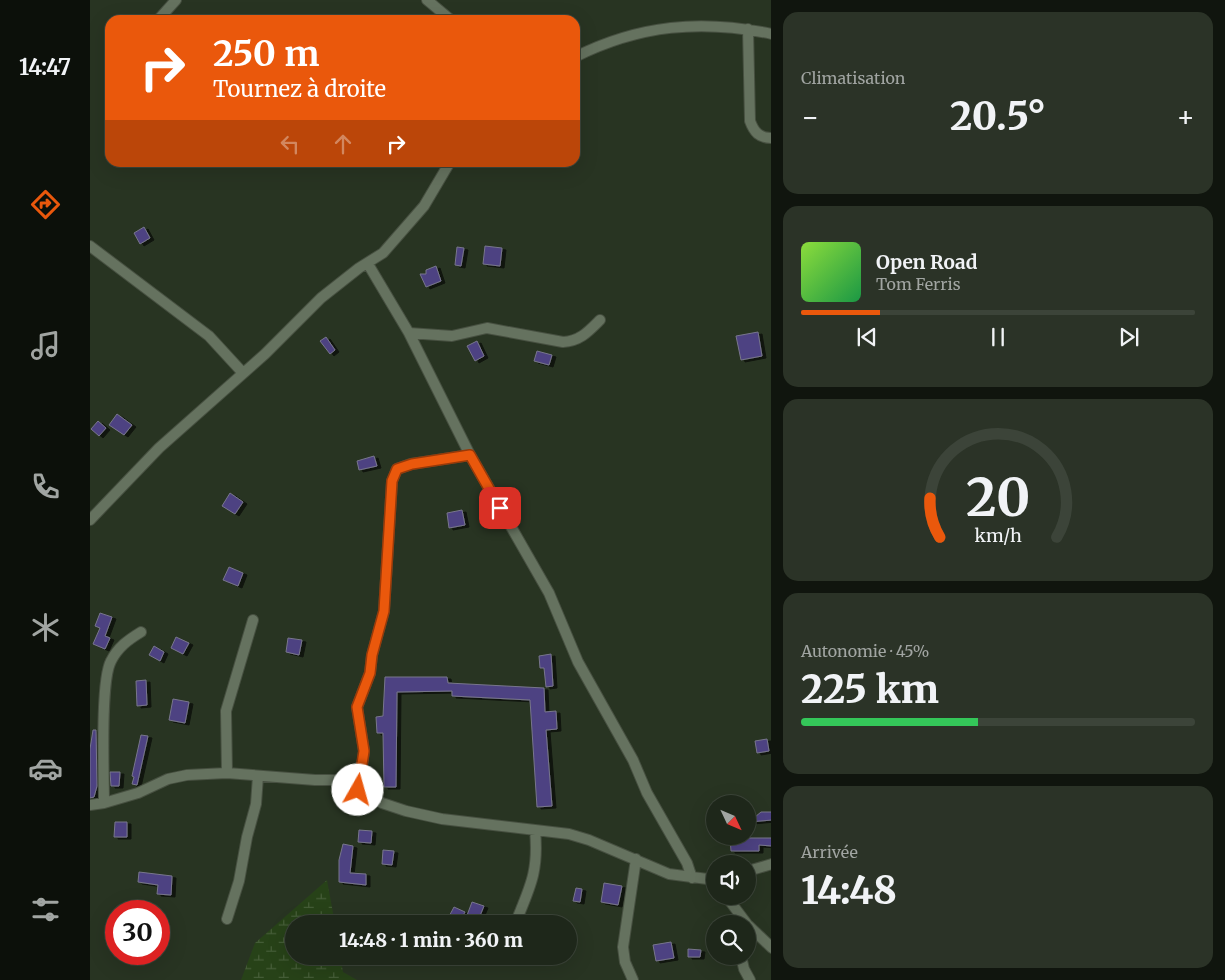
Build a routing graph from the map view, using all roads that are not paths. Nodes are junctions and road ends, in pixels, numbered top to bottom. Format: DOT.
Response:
graph roads {
  1 [pos="176,0"];
  2 [pos="427,0"];
  3 [pos="162,15"];
  4 [pos="445,15"];
  5 [pos="748,29"];
  6 [pos="771,34"];
  7 [pos="580,52"];
  8 [pos="586,52"];
  9 [pos="580,55"];
  10 [pos="771,138"];
  11 [pos="447,167"];
  12 [pos="90,246"];
  13 [pos="368,264"];
  14 [pos="600,320"];
  15 [pos="409,333"];
  16 [pos="243,373"];
  17 [pos="470,455"];
  18 [pos="91,518"];
  19 [pos="253,620"];
  20 [pos="141,632"];
  21 [pos="227,773"];
  22 [pos="258,776"];
  23 [pos="358,790"];
  24 [pos="104,804"];
  25 [pos="90,805"];
  26 [pos="535,830"];
  27 [pos="636,859"];
  28 [pos="771,864"];
  29 [pos="756,869"];
  30 [pos="692,878"];
  31 [pos="706,879"];
  32 [pos="520,915"];
  33 [pos="226,919"];
  34 [pos="756,933"];
  35 [pos="771,948"];
  36 [pos="743,965"];
  37 [pos="634,980"];
  38 [pos="750,980"];
  1 -- 3 [label="street"];
  2 -- 4 [label="street"];
  5 -- 6 [label="street"];
  5 -- 8 [label="street"];
  5 -- 10 [label="street"];
  7 -- 8 [label="street"];
  8 -- 9 [label="street"];
  11 -- 13 [label="street"];
  12 -- 16 [label="street"];
  13 -- 15 [label="street"];
  13 -- 16 [label="street"];
  14 -- 15 [label="street"];
  15 -- 17 [label="street"];
  16 -- 18 [label="street"];
  17 -- 23 [label="street"];
  17 -- 30 [label="street"];
  19 -- 21 [label="street"];
  20 -- 24 [label="street"];
  21 -- 22 [label="street"];
  21 -- 24 [label="street"];
  22 -- 23 [label="street"];
  22 -- 33 [label="street"];
  23 -- 26 [label="street"];
  24 -- 25 [label="street"];
  26 -- 27 [label="street"];
  26 -- 32 [label="street"];
  27 -- 30 [label="street"];
  27 -- 37 [label="street"];
  28 -- 29 [label="street"];
  30 -- 31 [label="street"];
  34 -- 35 [label="street"];
  36 -- 38 [label="street"];
}
